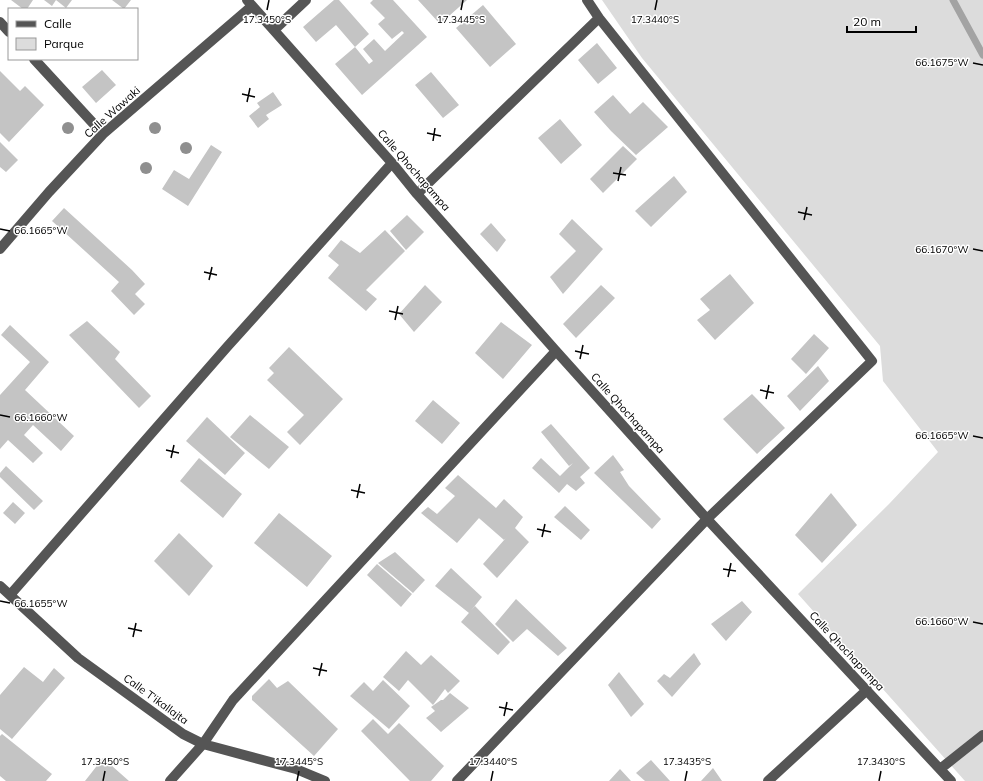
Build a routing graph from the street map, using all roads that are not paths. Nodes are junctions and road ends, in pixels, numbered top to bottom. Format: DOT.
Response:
graph roads {
  1 [pos="306,0"];
  2 [pos="587,0"];
  3 [pos="249,3"];
  4 [pos="599,18"];
  5 [pos="0,22"];
  6 [pos="274,30"];
  7 [pos="8,31"];
  8 [pos="35,60"];
  9 [pos="103,134"];
  10 [pos="392,163"];
  11 [pos="418,194"];
  12 [pos="0,249"];
  13 [pos="556,351"];
  14 [pos="707,519"];
  15 [pos="0,586"];
  16 [pos="10,595"];
  17 [pos="867,690"];
  18 [pos="983,735"];
  19 [pos="203,744"];
  20 [pos="940,769"];
  21 [pos="170,781"];
  22 [pos="325,781"];
  23 [pos="457,781"];
  24 [pos="768,781"];
  25 [pos="952,781"];
  1 -- 6 [label="street"];
  2 -- 4 [label="street"];
  3 -- 6 [label="street, Calle Qhochapampa"];
  3 -- 9 [label="street, Calle Wawaki"];
  4 -- 11 [label="street"];
  4 -- 14 [label="street"];
  5 -- 7 [label="street"];
  6 -- 10 [label="street, Calle Qhochapampa"];
  8 -- 9 [label="street"];
  9 -- 12 [label="street, Calle Wawaki"];
  10 -- 11 [label="street, Calle Qhochapampa"];
  10 -- 16 [label="street"];
  11 -- 13 [label="street, Calle Qhochapampa"];
  13 -- 14 [label="street, Calle Qhochapampa"];
  13 -- 19 [label="street"];
  14 -- 17 [label="street, Calle Qhochapampa"];
  14 -- 23 [label="street"];
  15 -- 16 [label="street, Calle T'ikallajta"];
  16 -- 19 [label="street, Calle T'ikallajta"];
  17 -- 20 [label="street, Calle Qhochapampa"];
  17 -- 24 [label="street"];
  18 -- 20 [label="street"];
  19 -- 21 [label="street"];
  19 -- 22 [label="street, Calle T'ikallajta"];
  20 -- 25 [label="street, Calle Qhochapampa"];
}
